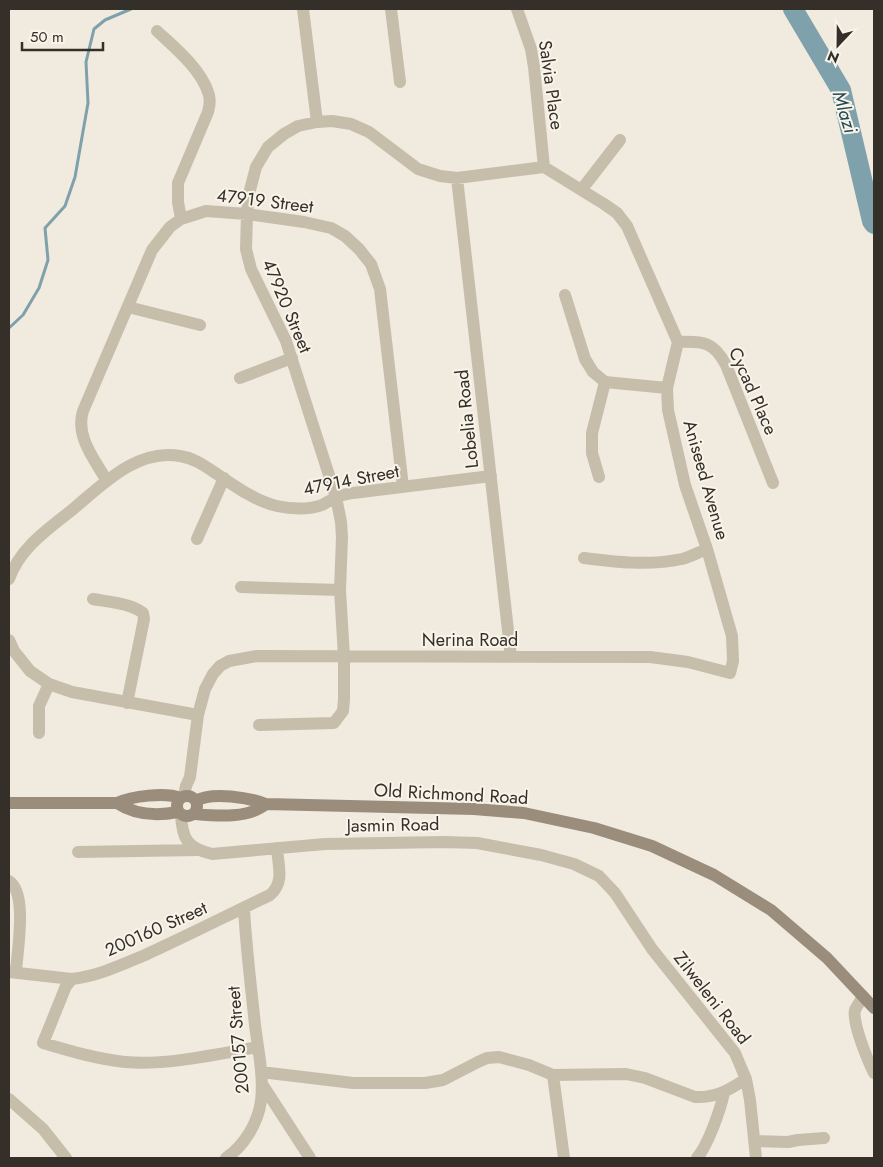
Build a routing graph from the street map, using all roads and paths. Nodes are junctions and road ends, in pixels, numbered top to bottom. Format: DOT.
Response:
graph roads {
  1 [pos="303,9"];
  2 [pos="391,9"];
  3 [pos="517,9"];
  4 [pos="157,31"];
  5 [pos="400,82"];
  6 [pos="316,122"];
  7 [pos="620,140"];
  8 [pos="544,167"];
  9 [pos="457,178"];
  10 [pos="582,189"];
  11 [pos="248,214"];
  12 [pos="181,219"];
  13 [pos="565,295"];
  14 [pos="128,307"];
  15 [pos="200,325"];
  16 [pos="678,342"];
  17 [pos="292,358"];
  18 [pos="240,378"];
  19 [pos="605,382"];
  20 [pos="667,388"];
  21 [pos="491,476"];
  22 [pos="599,477"];
  23 [pos="224,478"];
  24 [pos="107,481"];
  25 [pos="773,483"];
  26 [pos="403,487"];
  27 [pos="336,497"];
  28 [pos="197,539"];
  29 [pos="707,549"];
  30 [pos="584,558"];
  31 [pos="9,579"];
  32 [pos="241,587"];
  33 [pos="340,590"];
  34 [pos="93,598"];
  35 [pos="9,640"];
  36 [pos="344,657"];
  37 [pos="511,657"];
  38 [pos="730,673"];
  39 [pos="49,684"];
  40 [pos="127,703"];
  41 [pos="198,715"];
  42 [pos="259,725"];
  43 [pos="39,733"];
  44 [pos="189,798"];
  45 [pos="9,803"];
  46 [pos="117,803"];
  47 [pos="266,804"];
  48 [pos="186,814"];
  49 [pos="277,848"];
  50 [pos="198,850"];
  51 [pos="78,852"];
  52 [pos="599,876"];
  53 [pos="9,881"];
  54 [pos="244,908"];
  55 [pos="12,972"];
  56 [pos="72,979"];
  57 [pos="863,996"];
  58 [pos="874,1008"];
  59 [pos="258,1047"];
  60 [pos="874,1073"];
  61 [pos="553,1075"];
  62 [pos="261,1078"];
  63 [pos="746,1079"];
  64 [pos="724,1093"];
  65 [pos="9,1099"];
  66 [pos="824,1138"];
  67 [pos="755,1141"];
  68 [pos="66,1158"];
  69 [pos="226,1158"];
  70 [pos="310,1158"];
  71 [pos="564,1158"];
  72 [pos="697,1158"];
  73 [pos="756,1158"];
  1 -- 6 [label="street"];
  2 -- 5 [label="street"];
  3 -- 8 [label="street, Salvia Place"];
  4 -- 12 [label="street"];
  6 -- 9 [label="street, 47920 Street"];
  6 -- 11 [label="street, 47920 Street"];
  7 -- 10 [label="street"];
  8 -- 9 [label="street"];
  8 -- 10 [label="street"];
  9 -- 21 [label="street, Lobelia Road"];
  10 -- 16 [label="street"];
  11 -- 12 [label="street, 47919 Street"];
  11 -- 17 [label="street, 47920 Street"];
  11 -- 26 [label="street, 47919 Street"];
  12 -- 14 [label="street, 47919 Street"];
  13 -- 19 [label="street"];
  14 -- 15 [label="street"];
  14 -- 24 [label="street, 47919 Street"];
  16 -- 20 [label="street, Aniseed Avenue"];
  16 -- 25 [label="street, Cycad Place"];
  17 -- 18 [label="street"];
  17 -- 27 [label="street, 47920 Street"];
  19 -- 20 [label="street"];
  19 -- 22 [label="street"];
  20 -- 29 [label="street, Aniseed Avenue"];
  21 -- 26 [label="street, 47914 Street"];
  21 -- 37 [label="street, Lobelia Road"];
  23 -- 24 [label="street, 47914 Street"];
  23 -- 27 [label="street, 47914 Street"];
  23 -- 28 [label="street"];
  24 -- 31 [label="street, 47914 Street"];
  26 -- 27 [label="street, 47914 Street"];
  27 -- 33 [label="street, 47920 Street"];
  29 -- 30 [label="street"];
  29 -- 38 [label="street, Aniseed Avenue"];
  32 -- 33 [label="street"];
  33 -- 36 [label="street, 47920 Street"];
  34 -- 40 [label="street"];
  35 -- 39 [label="street"];
  36 -- 37 [label="street, Nerina Road"];
  36 -- 41 [label="street, Nerina Road"];
  36 -- 42 [label="street, 47920 Street"];
  37 -- 38 [label="street, Nerina Road"];
  39 -- 40 [label="street"];
  39 -- 43 [label="street"];
  40 -- 41 [label="street"];
  41 -- 44 [label="street"];
  44 -- 46 [label="street, Old Richmond Road"];
  44 -- 47 [label="street, Old Richmond Road"];
  44 -- 48 [label="street"];
  44 -- 48 [label="street"];
  45 -- 46 [label="street, Old Richmond Road"];
  46 -- 48 [label="street, Old Richmond Road"];
  47 -- 48 [label="street, Old Richmond Road"];
  47 -- 57 [label="street, Old Richmond Road"];
  48 -- 50 [label="street"];
  49 -- 50 [label="street, Jasmin Road"];
  49 -- 52 [label="street, Jasmin Road"];
  49 -- 54 [label="street, 200160 Street"];
  50 -- 51 [label="street, Jasmin Road"];
  52 -- 63 [label="street, Zilweleni Road"];
  53 -- 55 [label="street"];
  54 -- 56 [label="street, 200160 Street"];
  54 -- 59 [label="street, 200157 Street"];
  55 -- 56 [label="street, 200160 Street"];
  56 -- 59 [label="street"];
  57 -- 58 [label="street, Old Richmond Road"];
  57 -- 60 [label="street"];
  59 -- 62 [label="street, 200157 Street"];
  61 -- 62 [label="street"];
  61 -- 64 [label="street"];
  61 -- 71 [label="street"];
  62 -- 69 [label="street, 200157 Street"];
  62 -- 70 [label="street"];
  63 -- 64 [label="street"];
  63 -- 67 [label="street, Zilweleni Road"];
  64 -- 72 [label="street"];
  65 -- 68 [label="street"];
  66 -- 67 [label="street"];
  67 -- 73 [label="street, Zilweleni Road"];
}
